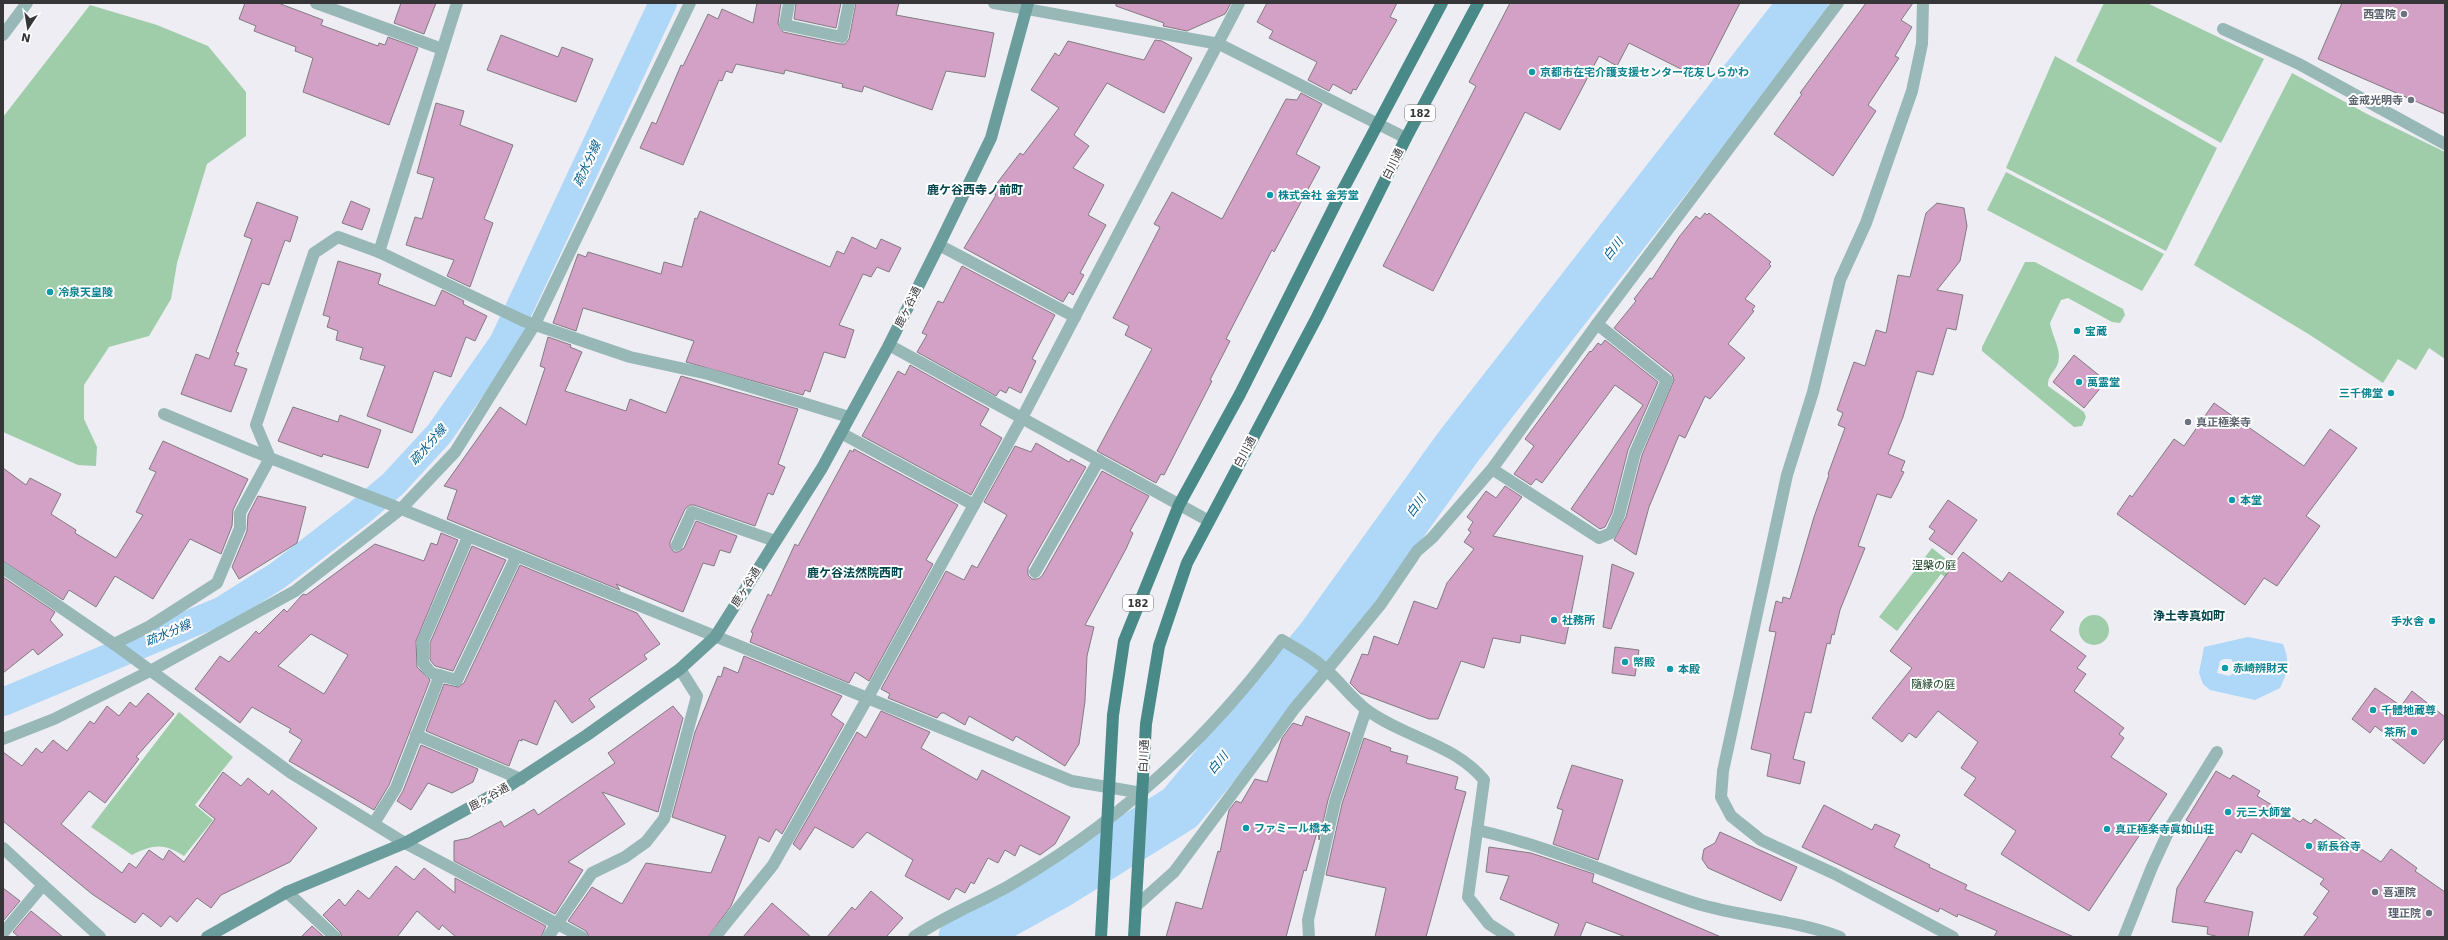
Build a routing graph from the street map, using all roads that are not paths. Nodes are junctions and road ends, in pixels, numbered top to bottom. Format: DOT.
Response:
graph roads {
  1 [pos="27,3"];
  2 [pos="316,3"];
  3 [pos="457,3"];
  4 [pos="690,3"];
  5 [pos="789,3"];
  6 [pos="849,3"];
  7 [pos="994,3"];
  8 [pos="1238,3"];
  9 [pos="1442,3"];
  10 [pos="1478,3"];
  11 [pos="1838,3"];
  12 [pos="1923,3"];
  13 [pos="1028,6"];
  14 [pos="2223,29"];
  15 [pos="3,35"];
  16 [pos="1219,44"];
  17 [pos="442,49"];
  18 [pos="1379,125"];
  19 [pos="1406,138"];
  20 [pos="2445,144"];
  21 [pos="939,245"];
  22 [pos="379,252"];
  23 [pos="1075,317"];
  24 [pos="530,322"];
  25 [pos="1596,324"];
  26 [pos="889,345"];
  27 [pos="164,414"];
  28 [pos="849,417"];
  29 [pos="1022,418"];
  30 [pos="841,433"];
  31 [pos="270,458"];
  32 [pos="1099,460"];
  33 [pos="1492,469"];
  34 [pos="1179,505"];
  35 [pos="974,506"];
  36 [pos="401,509"];
  37 [pos="1209,521"];
  38 [pos="468,537"];
  39 [pos="775,541"];
  40 [pos="677,545"];
  41 [pos="516,556"];
  42 [pos="3,568"];
  43 [pos="1035,572"];
  44 [pos="715,637"];
  45 [pos="117,646"];
  46 [pos="1325,668"];
  47 [pos="680,669"];
  48 [pos="152,670"];
  49 [pos="440,675"];
  50 [pos="866,699"];
  51 [pos="1366,710"];
  52 [pos="416,735"];
  53 [pos="3,739"];
  54 [pos="2217,752"];
  55 [pos="521,778"];
  56 [pos="1110,787"];
  57 [pos="1142,792"];
  58 [pos="1108,819"];
  59 [pos="374,824"];
  60 [pos="1477,830"];
  61 [pos="406,843"];
  62 [pos="3,848"];
  63 [pos="43,885"];
  64 [pos="287,892"];
  65 [pos="1136,906"];
  66 [pos="558,923"];
  67 [pos="3,933"];
  68 [pos="100,937"];
  69 [pos="207,937"];
  70 [pos="335,937"];
  71 [pos="548,937"];
  72 [pos="582,937"];
  73 [pos="715,937"];
  74 [pos="914,937"];
  75 [pos="1101,937"];
  76 [pos="1134,937"];
  77 [pos="1309,937"];
  78 [pos="1509,937"];
  79 [pos="1840,937"];
  80 [pos="1952,937"];
  81 [pos="2124,937"];
  1 -- 15 [label="street"];
  2 -- 17 [label="street"];
  3 -- 17 [label="street"];
  4 -- 24 [label="street"];
  5 -- 6 [label="street"];
  7 -- 13 [label="street"];
  8 -- 16 [label="street"];
  9 -- 18 [label="main road, 182"];
  10 -- 19 [label="main road, 白川通 / 182"];
  11 -- 25 [label="street"];
  12 -- 80 [label="street"];
  13 -- 16 [label="street"];
  13 -- 21 [label="street, 鹿ヶ谷通"];
  14 -- 20 [label="street"];
  16 -- 18 [label="street"];
  16 -- 23 [label="street"];
  17 -- 22 [label="street"];
  18 -- 19 [label="street"];
  18 -- 34 [label="main road, 182"];
  19 -- 37 [label="main road, 白川通 / 182"];
  21 -- 23 [label="street"];
  21 -- 26 [label="street, 鹿ヶ谷通"];
  22 -- 24 [label="street"];
  22 -- 31 [label="street"];
  23 -- 29 [label="street"];
  24 -- 28 [label="street"];
  24 -- 36 [label="street"];
  25 -- 33 [label="street"];
  25 -- 33 [label="street"];
  26 -- 28 [label="street, 鹿ヶ谷通"];
  26 -- 29 [label="street"];
  27 -- 31 [label="street"];
  28 -- 30 [label="street, 鹿ヶ谷通"];
  29 -- 32 [label="street"];
  29 -- 35 [label="street"];
  30 -- 35 [label="street"];
  30 -- 39 [label="street, 鹿ヶ谷通"];
  31 -- 36 [label="street"];
  31 -- 45 [label="street"];
  32 -- 34 [label="street"];
  32 -- 43 [label="street"];
  33 -- 46 [label="street"];
  34 -- 37 [label="street"];
  34 -- 56 [label="main road, 182"];
  35 -- 50 [label="street"];
  36 -- 38 [label="street"];
  36 -- 48 [label="street"];
  37 -- 57 [label="main road, 白川通 / 182"];
  38 -- 41 [label="street"];
  38 -- 49 [label="street"];
  39 -- 40 [label="street"];
  39 -- 44 [label="street, 鹿ヶ谷通"];
  41 -- 44 [label="street"];
  41 -- 49 [label="street"];
  42 -- 45 [label="street"];
  44 -- 47 [label="street, 鹿ヶ谷通"];
  44 -- 50 [label="street"];
  45 -- 48 [label="street"];
  46 -- 51 [label="street"];
  46 -- 57 [label="street"];
  46 -- 65 [label="street"];
  47 -- 55 [label="street, 鹿ヶ谷通"];
  47 -- 66 [label="street"];
  48 -- 53 [label="street"];
  48 -- 59 [label="street"];
  49 -- 52 [label="street"];
  50 -- 56 [label="street"];
  50 -- 73 [label="street"];
  51 -- 60 [label="street"];
  51 -- 77 [label="street"];
  52 -- 55 [label="street"];
  52 -- 59 [label="street"];
  54 -- 81 [label="street"];
  55 -- 61 [label="street, 鹿ヶ谷通"];
  56 -- 57 [label="street"];
  56 -- 58 [label="main road, 182"];
  57 -- 58 [label="street"];
  57 -- 65 [label="main road, 白川通 / 182"];
  58 -- 74 [label="street"];
  58 -- 75 [label="main road, 182"];
  59 -- 61 [label="street"];
  60 -- 78 [label="street"];
  60 -- 79 [label="street"];
  61 -- 64 [label="street, 鹿ヶ谷通"];
  61 -- 66 [label="street"];
  62 -- 63 [label="street"];
  63 -- 67 [label="street"];
  63 -- 68 [label="street"];
  64 -- 69 [label="street, 鹿ヶ谷通"];
  64 -- 70 [label="street"];
  65 -- 76 [label="main road, 白川通 / 182"];
  66 -- 71 [label="street"];
  66 -- 72 [label="street"];
}
